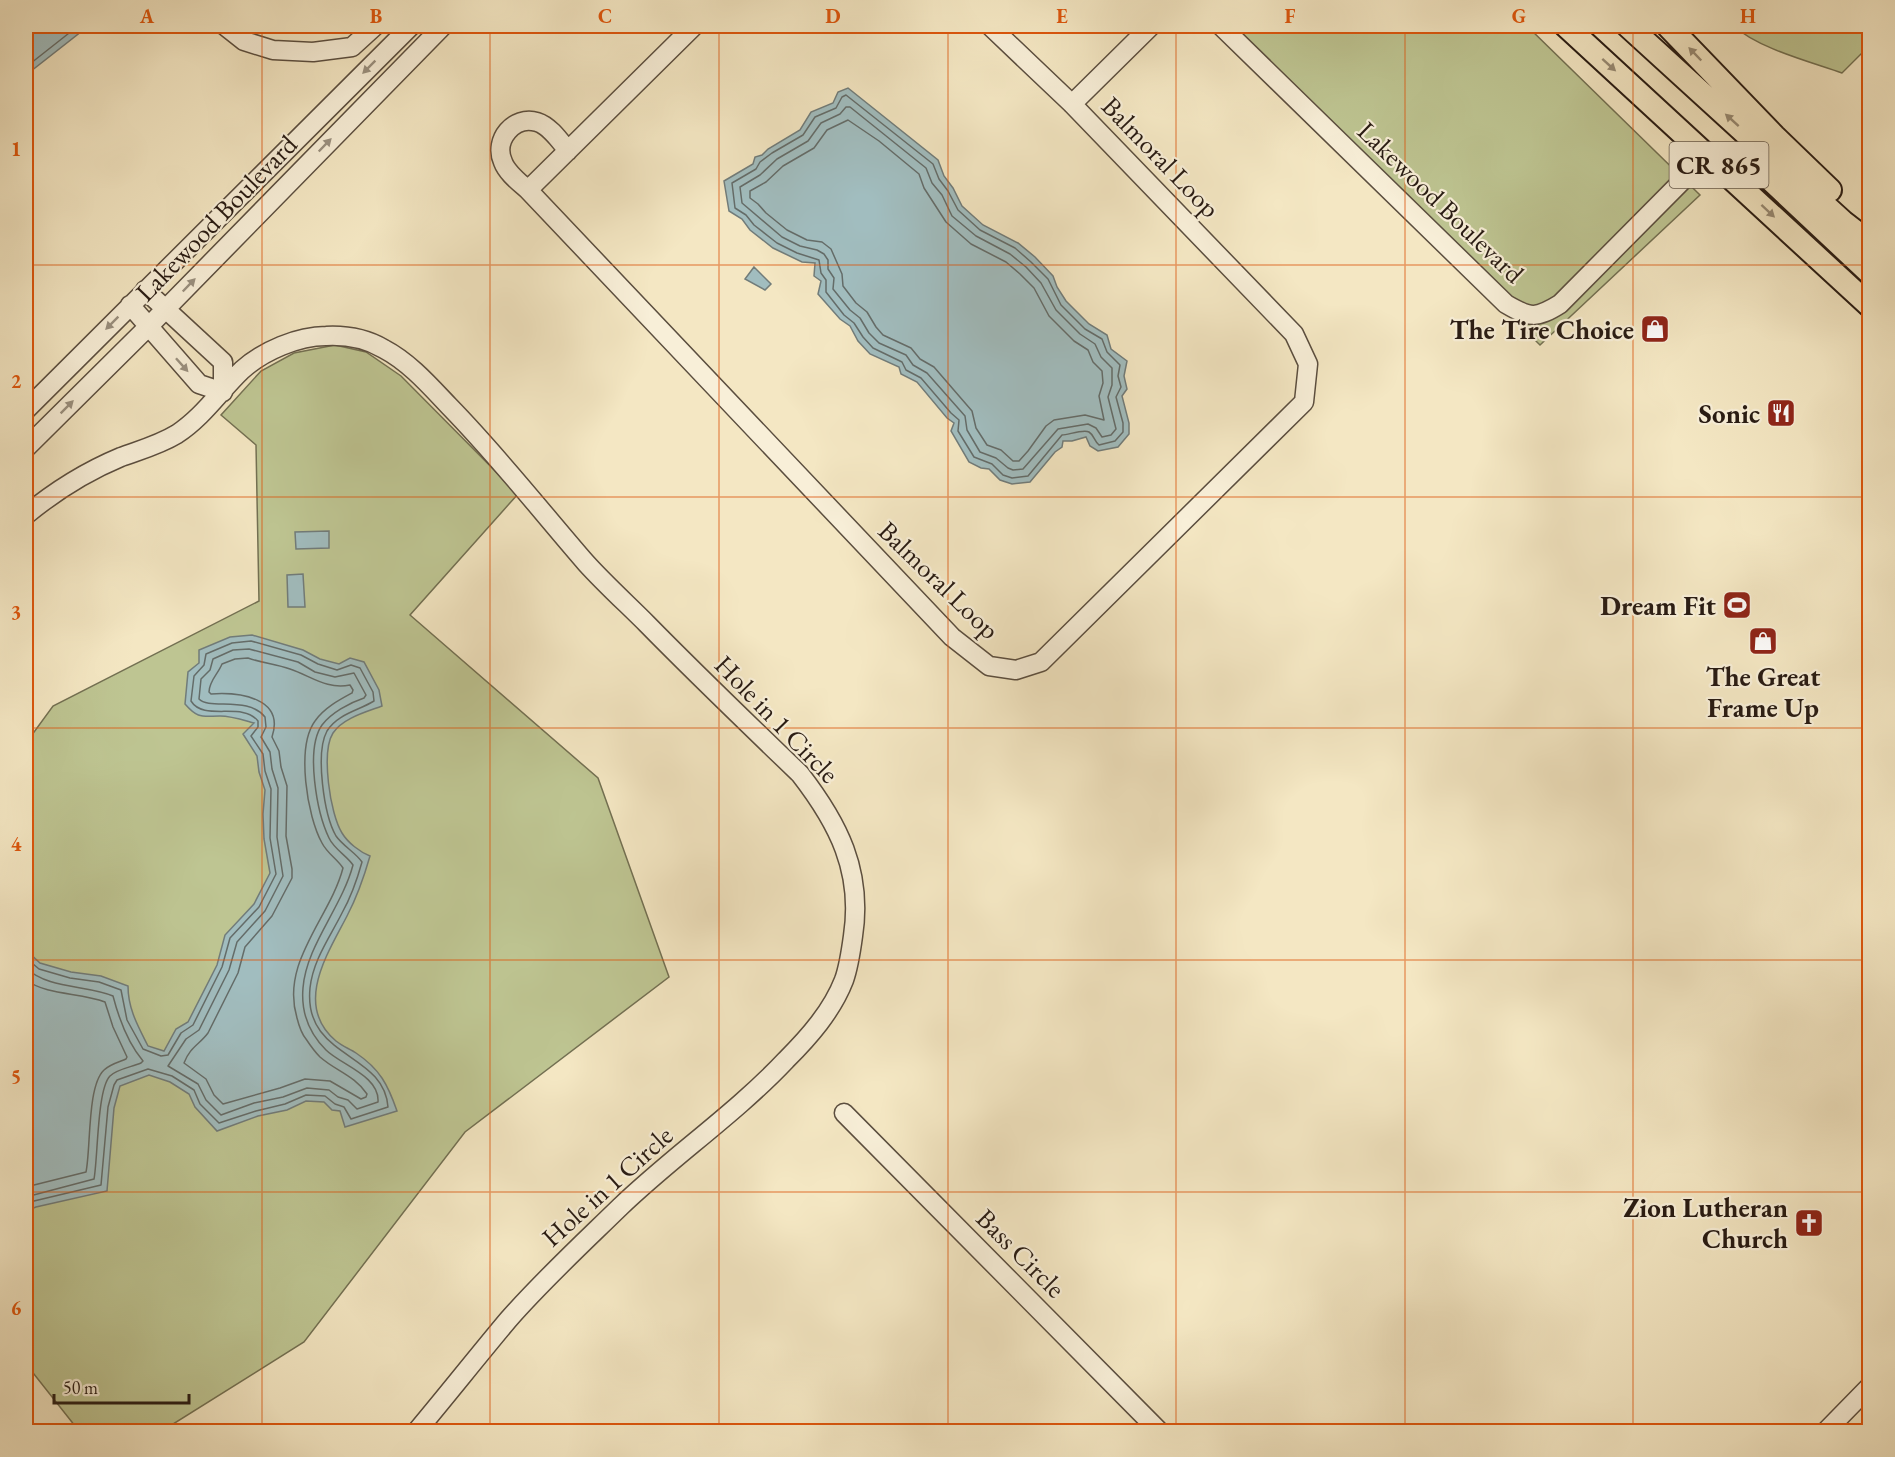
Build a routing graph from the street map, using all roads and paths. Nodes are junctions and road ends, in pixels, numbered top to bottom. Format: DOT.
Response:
graph roads {
  1 [pos="225,26"];
  2 [pos="375,26"];
  3 [pos="411,26"];
  4 [pos="444,26"];
  5 [pos="694,26"];
  6 [pos="990,26"];
  7 [pos="1151,26"];
  8 [pos="1221,26"];
  9 [pos="1566,26"];
  10 [pos="1628,26"];
  11 [pos="1668,26"];
  12 [pos="1072,104"];
  13 [pos="568,151"];
  14 [pos="1712,158"];
  15 [pos="528,190"];
  16 [pos="1869,229"];
  17 [pos="1869,243"];
  18 [pos="1869,273"];
  19 [pos="145,290"];
  20 [pos="130,305"];
  21 [pos="1869,306"];
  22 [pos="164,310"];
  23 [pos="148,327"];
  24 [pos="223,392"];
  25 [pos="26,410"];
  26 [pos="26,448"];
  27 [pos="26,515"];
  28 [pos="844,1113"];
  29 [pos="1869,1386"];
  30 [pos="416,1431"];
  31 [pos="1160,1431"];
  32 [pos="1825,1431"];
  1 -- 2 [label="street"];
  3 -- 19 [label="street, Lakewood Boulevard, one-way"];
  22 -- 4 [label="street, Lakewood Boulevard, one-way"];
  5 -- 13 [label="street"];
  6 -- 12 [label="street, Balmoral Loop"];
  7 -- 12 [label="street, Balmoral Loop"];
  8 -- 14 [label="street, Lakewood Boulevard"];
  9 -- 14 [label="main road, CR 865, one-way"];
  17 -- 10 [label="main road, one-way"];
  16 -- 11 [label="main road, CR 865, one-way"];
  12 -- 15 [label="street, Balmoral Loop"];
  13 -- 15 [label="street"];
  13 -- 15 [label="street"];
  14 -- 18 [label="main road"];
  14 -- 21 [label="main road, CR 865, one-way"];
  19 -- 20 [label="street, Lakewood Boulevard"];
  19 -- 22 [label="street"];
  20 -- 23 [label="street"];
  20 -- 25 [label="street, Lakewood Boulevard, one-way"];
  22 -- 23 [label="street, Lakewood Boulevard"];
  22 -- 24 [label="street"];
  23 -- 24 [label="street, one-way"];
  26 -- 23 [label="street, Lakewood Boulevard, one-way"];
  24 -- 27 [label="street, Hole in 1 Circle"];
  24 -- 30 [label="street, Hole in 1 Circle"];
  28 -- 31 [label="street, Bass Circle"];
  29 -- 32 [label="street"];
}
